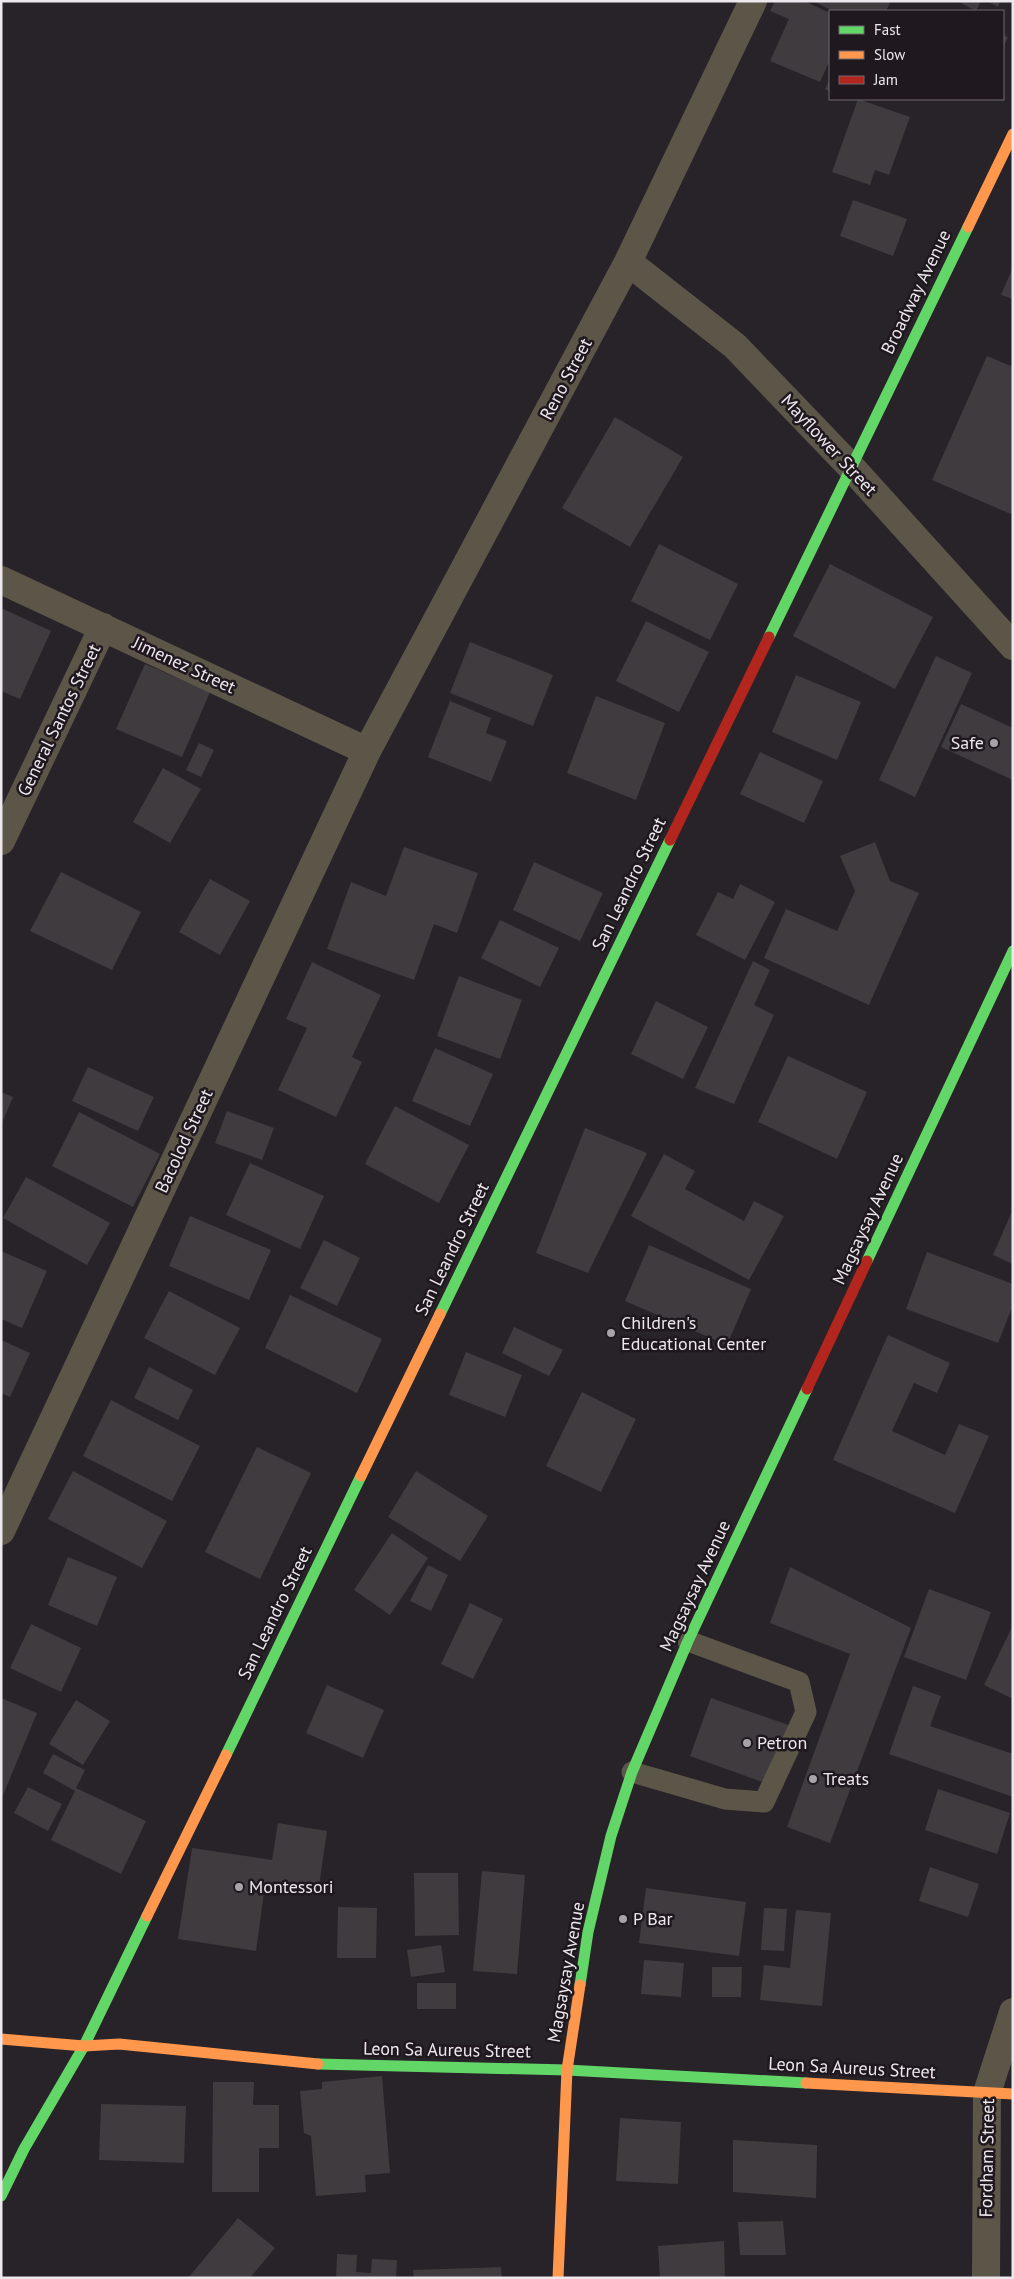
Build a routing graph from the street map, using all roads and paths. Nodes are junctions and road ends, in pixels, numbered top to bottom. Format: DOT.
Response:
graph roads {
  1 [pos="753,1"];
  2 [pos="1013,134"];
  3 [pos="628,262"];
  4 [pos="851,467"];
  5 [pos="1,580"];
  6 [pos="103,627"];
  7 [pos="1013,646"];
  8 [pos="367,751"];
  9 [pos="1,840"];
  10 [pos="1013,951"];
  11 [pos="1,1531"];
  12 [pos="688,1641"];
  13 [pos="632,1772"];
  14 [pos="1013,2012"];
  15 [pos="1,2039"];
  16 [pos="84,2046"];
  17 [pos="566,2070"];
  18 [pos="1000,2094"];
  19 [pos="1,2196"];
  20 [pos="558,2278"];
  21 [pos="986,2278"];
  1 -- 3 [label="street, Reno Street"];
  2 -- 4 [label="street, Broadway Avenue"];
  3 -- 4 [label="street, Mayflower Street"];
  3 -- 8 [label="street, Reno Street"];
  4 -- 7 [label="street, Mayflower Street"];
  4 -- 16 [label="street, San Leandro Street"];
  5 -- 6 [label="street, Jimenez Street"];
  6 -- 8 [label="street, Jimenez Street"];
  6 -- 9 [label="street, General Santos Street"];
  8 -- 11 [label="street, Bacolod Street"];
  10 -- 12 [label="street, Magsaysay Avenue"];
  12 -- 13 [label="street, Magsaysay Avenue"];
  12 -- 13 [label="lane"];
  13 -- 17 [label="street, Magsaysay Avenue"];
  14 -- 18 [label="street, Fordham Street"];
  15 -- 16 [label="street, Leon Sa Aureus Street"];
  16 -- 17 [label="street, Leon Sa Aureus Street"];
  16 -- 19 [label="street"];
  17 -- 18 [label="street, Leon Sa Aureus Street"];
  17 -- 20 [label="street, Magsaysay Avenue"];
  18 -- 21 [label="street, Fordham Street"];
}
